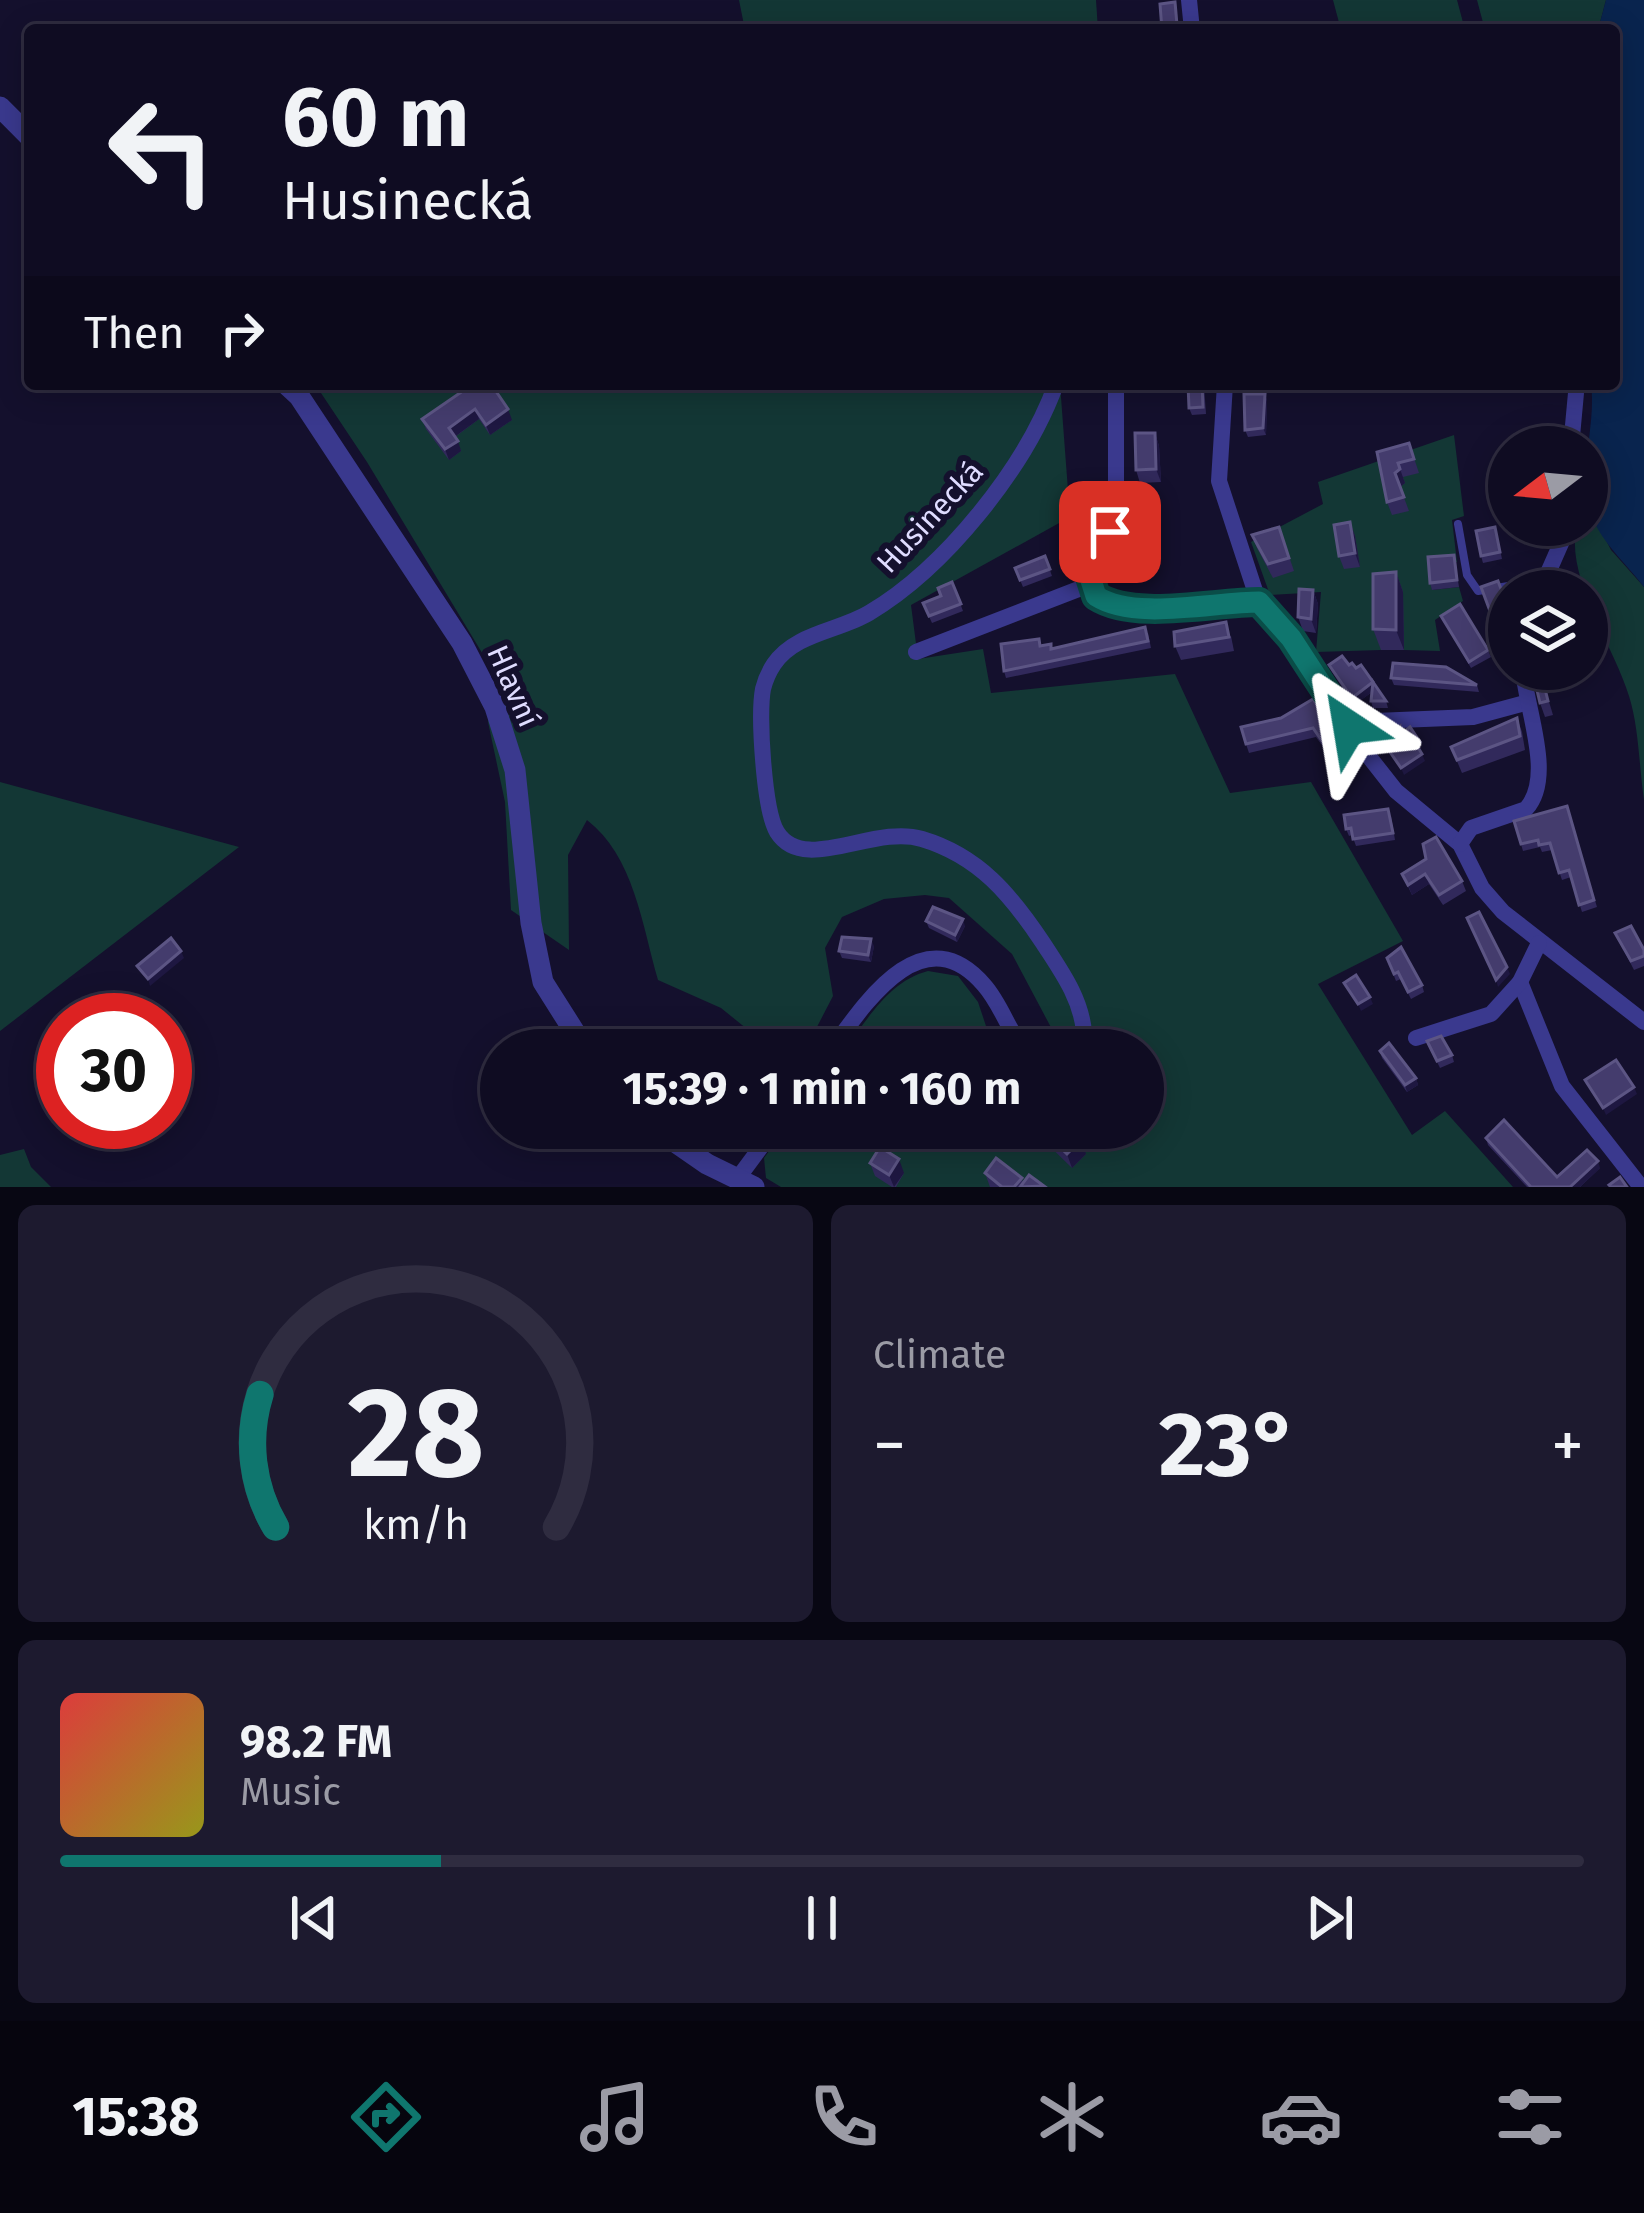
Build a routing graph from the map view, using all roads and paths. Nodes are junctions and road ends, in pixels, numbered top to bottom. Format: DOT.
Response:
graph roads {
  1 [pos="0,107"];
  2 [pos="24,130"];
  3 [pos="292,390"];
  4 [pos="1053,390"];
  5 [pos="1116,390"];
  6 [pos="1225,390"];
  7 [pos="1576,393"];
  8 [pos="1573,426"];
  9 [pos="1458,524"];
  10 [pos="1089,585"];
  11 [pos="1488,589"];
  12 [pos="1259,602"];
  13 [pos="916,652"];
  14 [pos="1524,690"];
  15 [pos="1525,703"];
  16 [pos="1349,727"];
  17 [pos="1460,844"];
  18 [pos="1539,944"];
  19 [pos="1520,982"];
  20 [pos="1644,1022"];
  21 [pos="572,1029"];
  22 [pos="847,1029"];
  23 [pos="1011,1029"];
  24 [pos="1083,1029"];
  25 [pos="1416,1038"];
  26 [pos="685,1149"];
  27 [pos="764,1149"];
  28 [pos="746,1183"];
  29 [pos="1641,1187"];
  1 -- 2 [label="street"];
  3 -- 21 [label="street, Hlavní"];
  4 -- 24 [label="street, Husinecká"];
  5 -- 10 [label="street"];
  6 -- 12 [label="street"];
  7 -- 8 [label="street"];
  9 -- 11 [label="lane"];
  10 -- 12 [label="street"];
  10 -- 13 [label="street"];
  12 -- 16 [label="street"];
  14 -- 15 [label="street"];
  15 -- 16 [label="street"];
  15 -- 17 [label="street"];
  16 -- 17 [label="street"];
  17 -- 18 [label="street"];
  18 -- 19 [label="street"];
  18 -- 20 [label="street"];
  19 -- 25 [label="street"];
  19 -- 29 [label="street"];
  22 -- 23 [label="street"];
  26 -- 28 [label="street"];
  27 -- 28 [label="street"];
}
